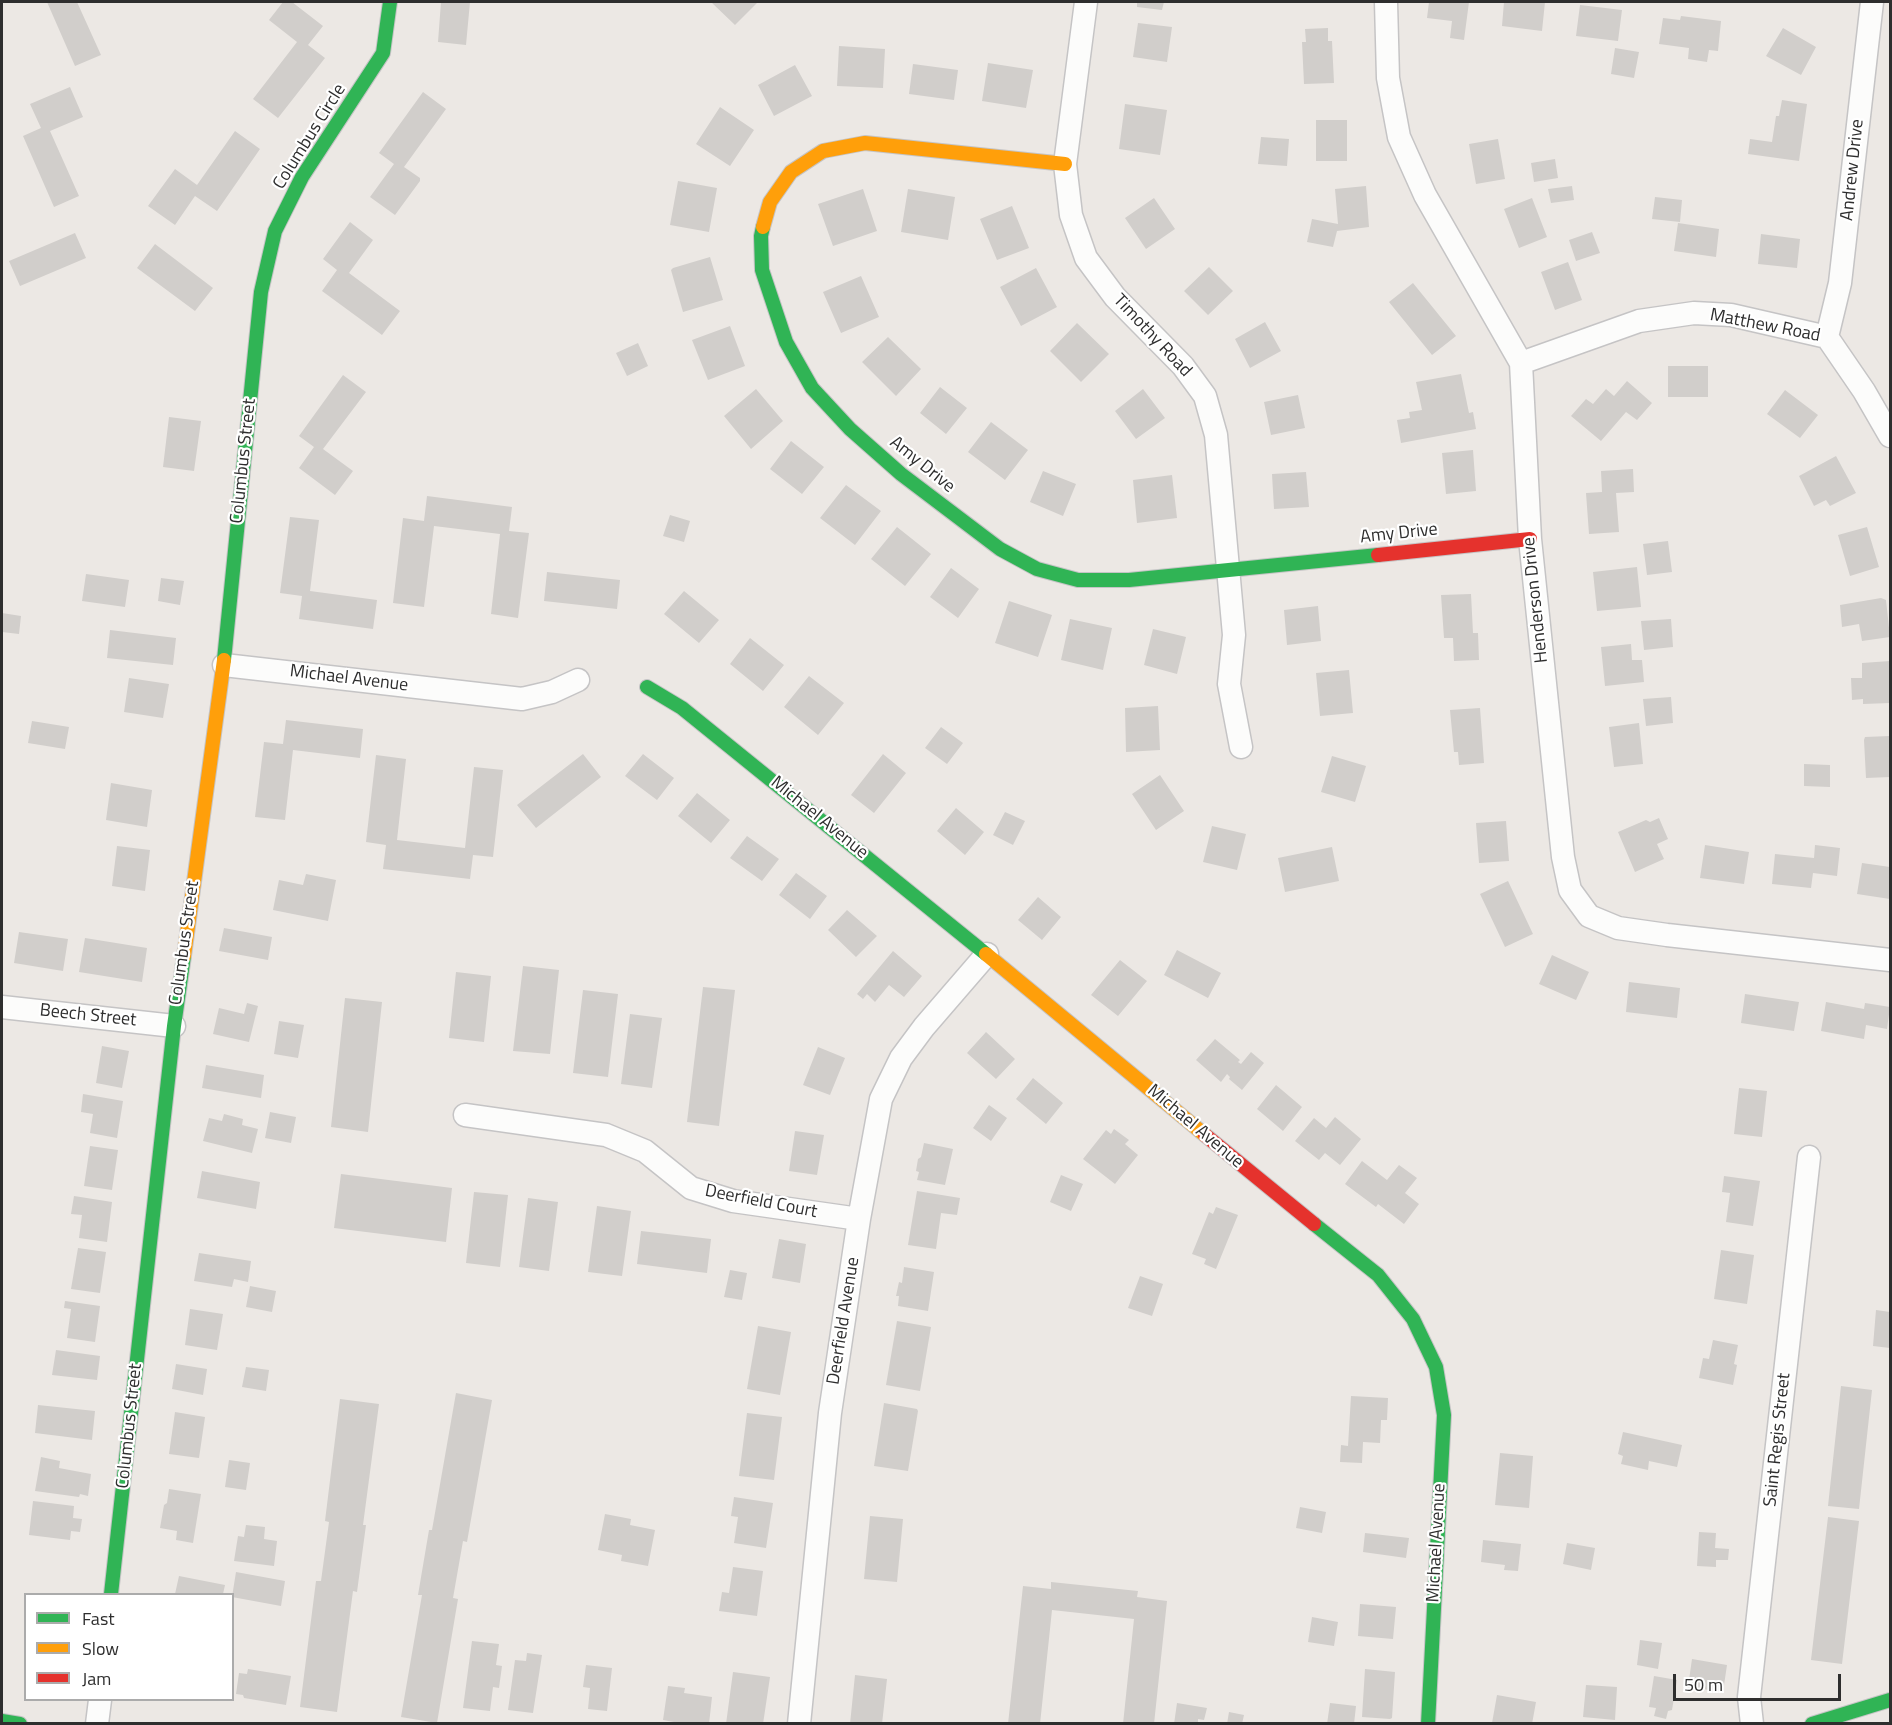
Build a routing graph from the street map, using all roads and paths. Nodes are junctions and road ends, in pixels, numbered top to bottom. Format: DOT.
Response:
graph roads {
  1 [pos="390,2"];
  2 [pos="1086,2"];
  3 [pos="1386,2"];
  4 [pos="1872,2"];
  5 [pos="1065,164"];
  6 [pos="261,292"];
  7 [pos="1827,337"];
  8 [pos="1521,363"];
  9 [pos="1890,436"];
  10 [pos="1530,539"];
  11 [pos="1228,570"];
  12 [pos="224,665"];
  13 [pos="578,680"];
  14 [pos="647,687"];
  15 [pos="1241,747"];
  16 [pos="987,954"];
  17 [pos="1890,960"];
  18 [pos="2,1007"];
  19 [pos="174,1026"];
  20 [pos="465,1115"];
  21 [pos="1809,1157"];
  22 [pos="859,1219"];
  23 [pos="111,1593"];
  24 [pos="1890,1700"];
  25 [pos="100,1701"];
  26 [pos="2,1721"];
  27 [pos="20,1724"];
  28 [pos="97,1724"];
  29 [pos="799,1724"];
  30 [pos="1428,1724"];
  31 [pos="1752,1724"];
  32 [pos="1812,1724"];
  1 -- 6 [label="street, Columbus Circle"];
  2 -- 5 [label="street, Timothy Road"];
  3 -- 8 [label="street, Henderson Drive"];
  4 -- 7 [label="street, Andrew Drive"];
  5 -- 11 [label="street, Timothy Road"];
  5 -- 11 [label="street, Amy Drive"];
  6 -- 12 [label="street, Columbus Street"];
  7 -- 8 [label="street, Matthew Road"];
  7 -- 9 [label="street, Matthew Road"];
  8 -- 10 [label="street, Henderson Drive"];
  10 -- 11 [label="street, Amy Drive"];
  10 -- 17 [label="street, Henderson Drive"];
  11 -- 15 [label="street, Timothy Road"];
  12 -- 13 [label="street, Michael Avenue"];
  12 -- 19 [label="street, Columbus Street"];
  14 -- 16 [label="street, Michael Avenue"];
  16 -- 22 [label="street, Deerfield Avenue"];
  16 -- 30 [label="street, Michael Avenue"];
  18 -- 19 [label="street, Beech Street"];
  19 -- 23 [label="street, Columbus Street"];
  20 -- 22 [label="street, Deerfield Court"];
  21 -- 31 [label="street, Saint Regis Street"];
  22 -- 29 [label="street, Deerfield Avenue"];
  24 -- 32 [label="street"];
  25 -- 28 [label="street"];
  26 -- 27 [label="street"];
}
